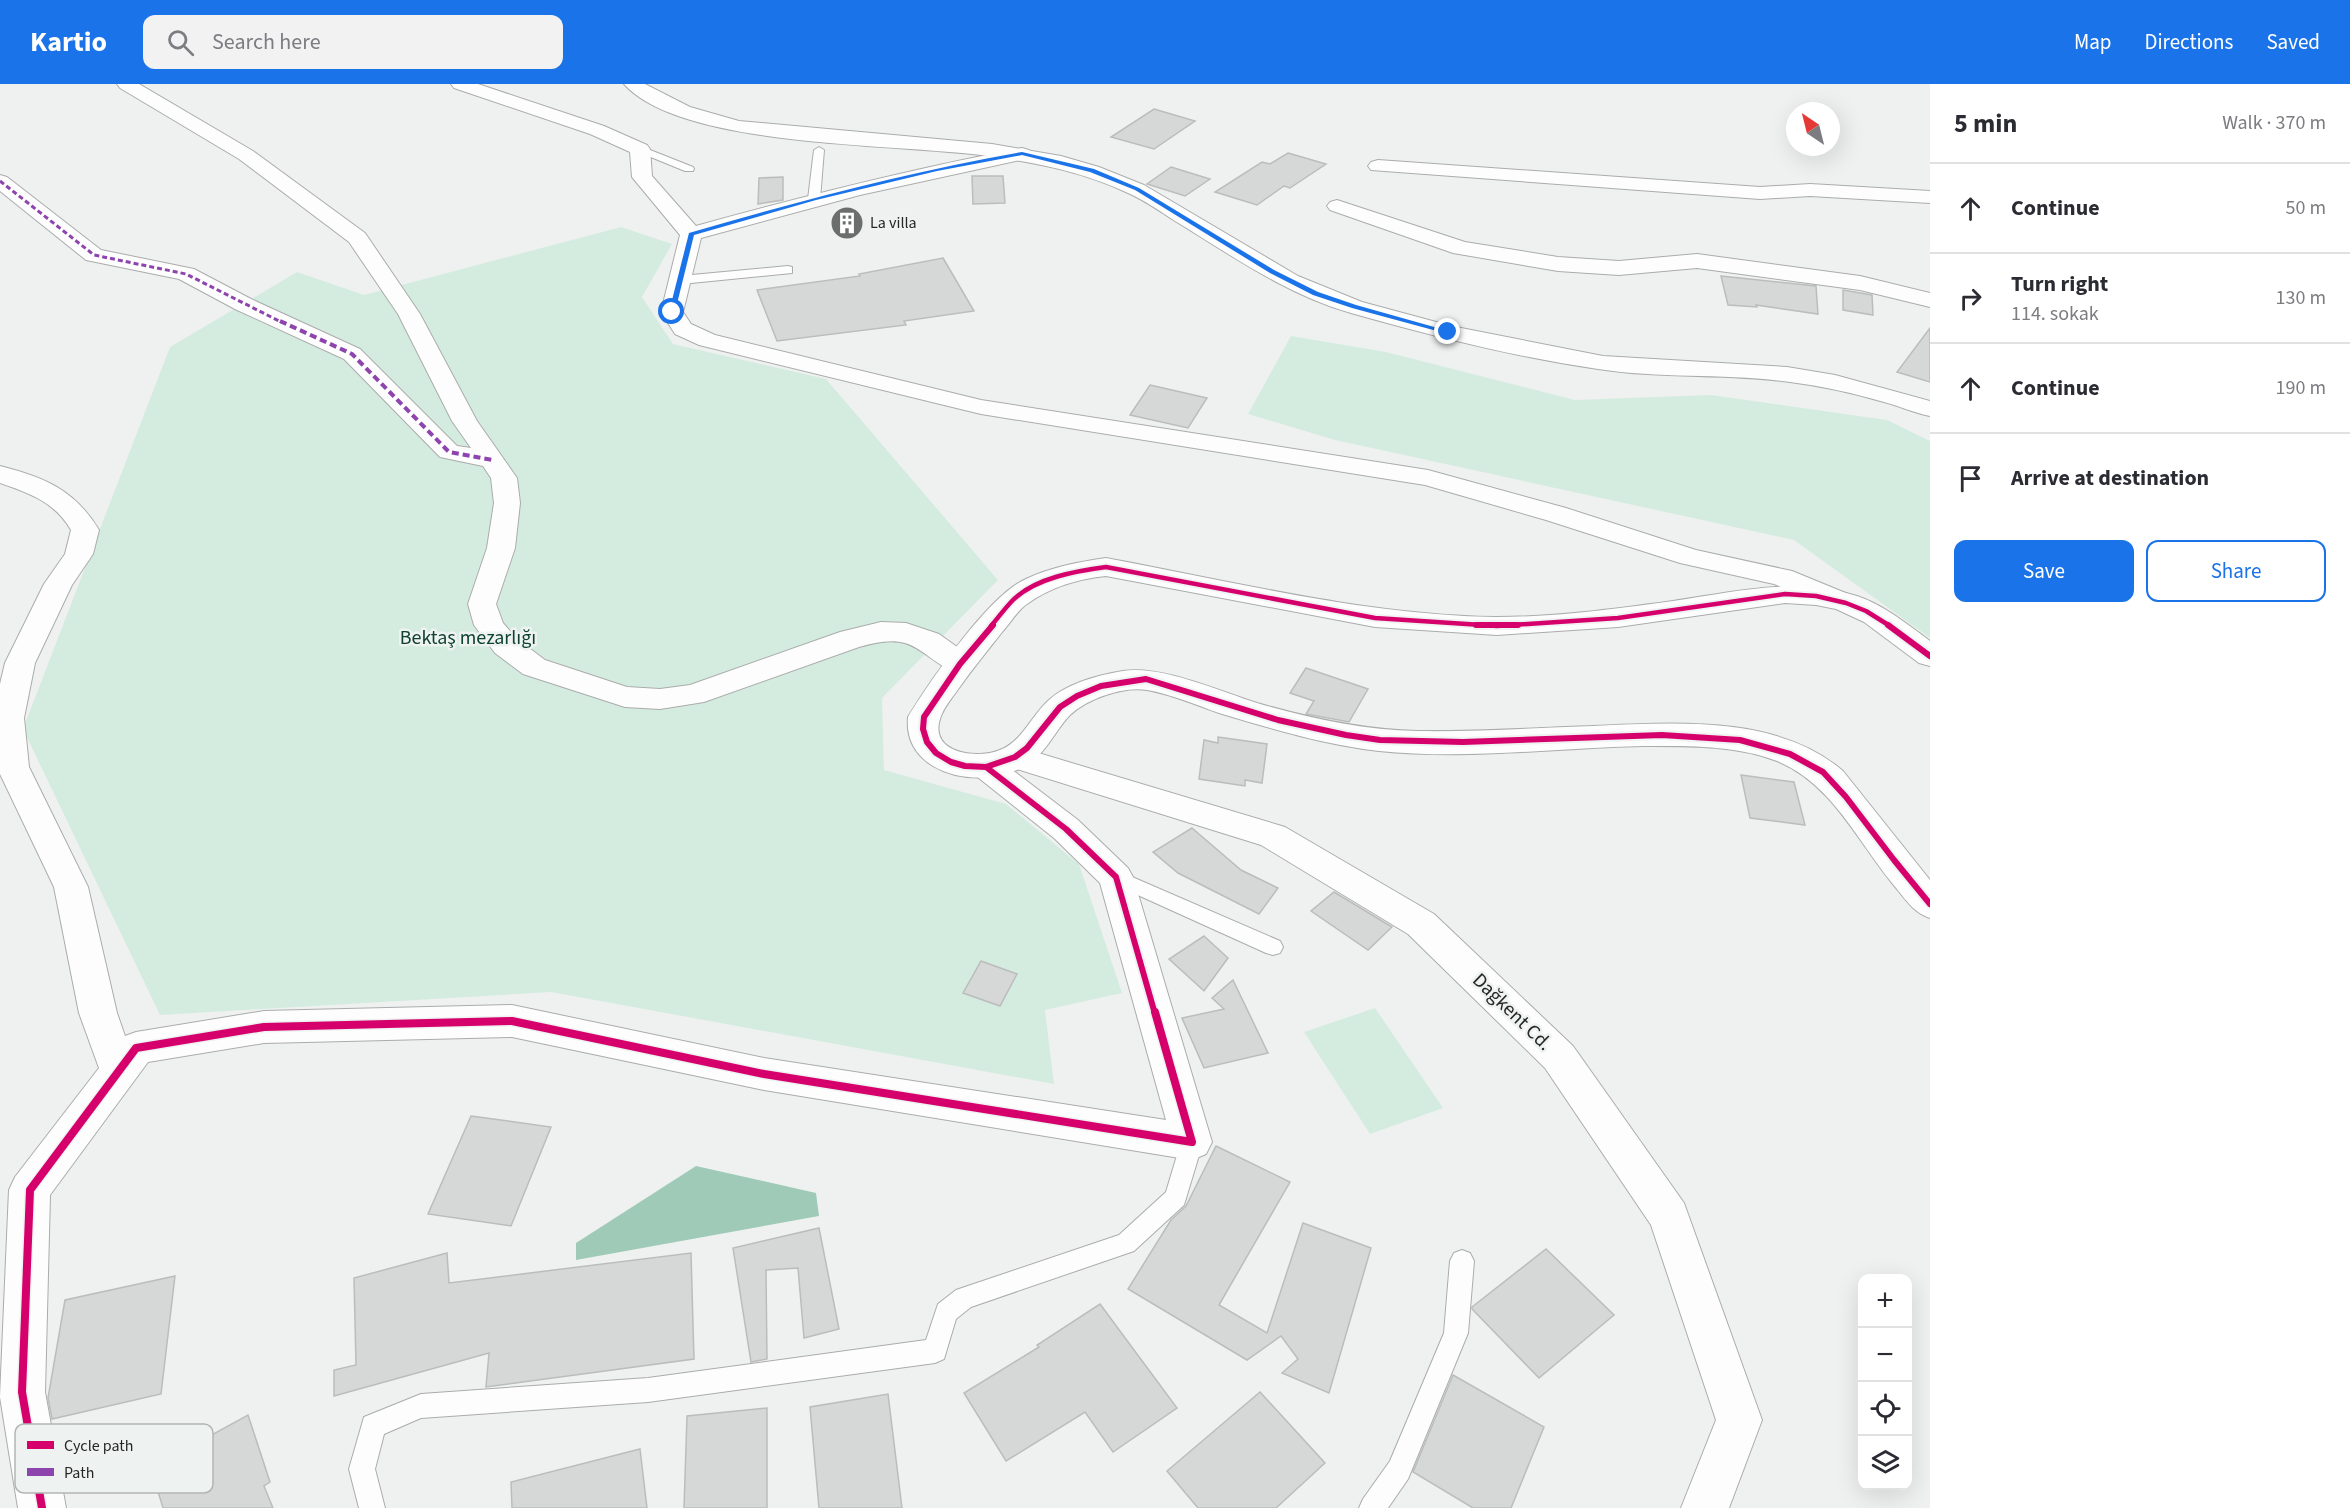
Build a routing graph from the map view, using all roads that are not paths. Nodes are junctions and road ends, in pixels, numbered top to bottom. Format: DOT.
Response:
graph roads {
  1 [pos="126,84"];
  2 [pos="460,84"];
  3 [pos="633,84"];
  4 [pos="640,149"];
  5 [pos="819,150"];
  6 [pos="1022,154"];
  7 [pos="1378,166"];
  8 [pos="689,169"];
  9 [pos="0,181"];
  10 [pos="1930,197"];
  11 [pos="814,199"];
  12 [pos="1337,206"];
  13 [pos="691,234"];
  14 [pos="788,270"];
  15 [pos="681,279"];
  16 [pos="1930,300"];
  17 [pos="1930,409"];
  18 [pos="493,460"];
  19 [pos="0,474"];
  20 [pos="1838,600"];
  21 [pos="1930,656"];
  22 [pos="960,664"];
  23 [pos="1000,762"];
  24 [pos="1116,877"];
  25 [pos="1930,904"];
  26 [pos="1273,947"];
  27 [pos="119,1071"];
  28 [pos="1192,1142"];
  29 [pos="1462,1261"];
  30 [pos="28,1424"];
  31 [pos="39,1493"];
  32 [pos="42,1508"];
  33 [pos="372,1508"];
  34 [pos="1372,1508"];
  35 [pos="1705,1508"];
  1 -- 18 [label="street"];
  2 -- 4 [label="street"];
  3 -- 6 [label="street"];
  4 -- 8 [label="lane"];
  4 -- 13 [label="street"];
  5 -- 11 [label="lane"];
  6 -- 11 [label="street"];
  6 -- 17 [label="street"];
  7 -- 10 [label="street"];
  9 -- 18 [label="street"];
  11 -- 13 [label="street"];
  12 -- 16 [label="street"];
  13 -- 15 [label="street"];
  14 -- 15 [label="lane"];
  15 -- 20 [label="street"];
  18 -- 22 [label="street"];
  19 -- 27 [label="street"];
  20 -- 21 [label="street"];
  20 -- 22 [label="street, Dağkent Cd."];
  22 -- 23 [label="street, Dağkent Cd."];
  23 -- 24 [label="street"];
  23 -- 25 [label="street"];
  23 -- 35 [label="street, Dağkent Cd."];
  24 -- 26 [label="lane"];
  24 -- 28 [label="street"];
  27 -- 28 [label="street"];
  27 -- 30 [label="street"];
  28 -- 33 [label="lane"];
  29 -- 34 [label="lane"];
  31 -- 32 [label="street"];
}
